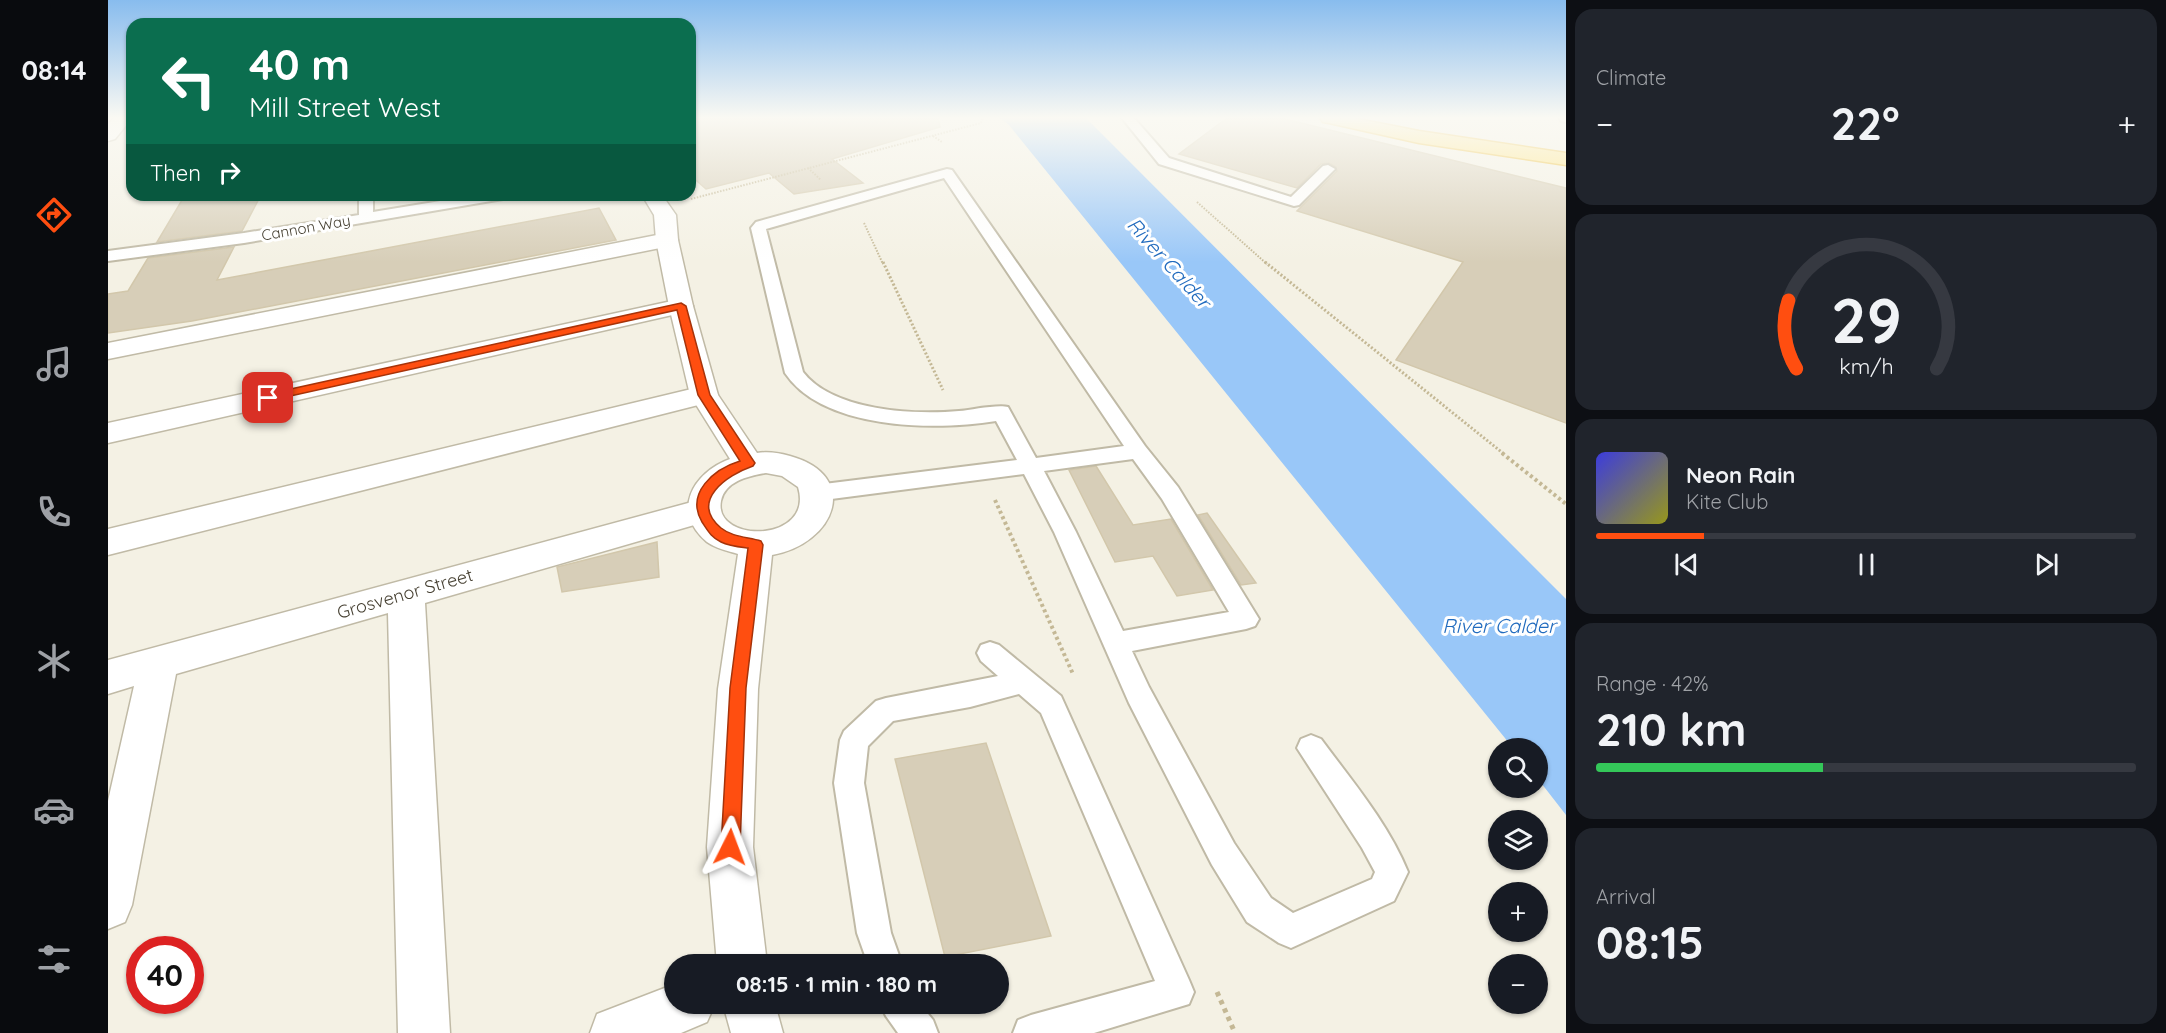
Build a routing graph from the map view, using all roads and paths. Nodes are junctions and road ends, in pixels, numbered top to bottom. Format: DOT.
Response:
graph roads {
  1 [pos="815,166"];
  2 [pos="1181,166"];
  3 [pos="808,168"];
  4 [pos="1328,168"];
  5 [pos="696,192"];
  6 [pos="1189,195"];
  7 [pos="853,199"];
  8 [pos="366,201"];
  9 [pos="466,201"];
  10 [pos="656,201"];
  11 [pos="366,217"];
  12 [pos="667,240"];
  13 [pos="108,256"];
  14 [pos="681,306"];
  15 [pos="108,351"];
  16 [pos="704,395"];
  17 [pos="956,417"];
  18 [pos="108,433"];
  19 [pos="1138,451"];
  20 [pos="748,463"];
  21 [pos="1029,466"];
  22 [pos="983,472"];
  23 [pos="816,493"];
  24 [pos="1566,504"];
  25 [pos="703,511"];
  26 [pos="108,542"];
  27 [pos="756,545"];
  28 [pos="406,594"];
  29 [pos="1116,643"];
  30 [pos="990,652"];
  31 [pos="159,663"];
  32 [pos="108,677"];
  33 [pos="1075,677"];
  34 [pos="1024,681"];
  35 [pos="1311,748"];
  36 [pos="108,905"];
  37 [pos="741,954"];
  38 [pos="881,954"];
  39 [pos="1216,989"];
  40 [pos="664,1014"];
  41 [pos="752,1014"];
  42 [pos="906,1014"];
  43 [pos="424,1033"];
  44 [pos="616,1033"];
  45 [pos="757,1033"];
  46 [pos="920,1033"];
  47 [pos="1031,1033"];
  48 [pos="1235,1033"];
  1 -- 3 [label="path"];
  2 -- 4 [label="lane"];
  3 -- 5 [label="path"];
  3 -- 7 [label="path"];
  6 -- 24 [label="path"];
  7 -- 17 [label="path"];
  7 -- 17 [label="lane"];
  7 -- 19 [label="lane"];
  8 -- 11 [label="lane"];
  9 -- 11 [label="lane, Cannon Way"];
  10 -- 12 [label="street"];
  11 -- 13 [label="lane, Cannon Way"];
  12 -- 14 [label="street"];
  12 -- 15 [label="street"];
  14 -- 16 [label="street"];
  14 -- 18 [label="street"];
  16 -- 20 [label="street"];
  16 -- 26 [label="street"];
  17 -- 21 [label="lane"];
  19 -- 21 [label="lane"];
  19 -- 29 [label="lane"];
  20 -- 23 [label="street"];
  20 -- 25 [label="street"];
  21 -- 22 [label="lane"];
  21 -- 29 [label="lane"];
  22 -- 23 [label="lane"];
  22 -- 33 [label="path"];
  23 -- 27 [label="street"];
  25 -- 27 [label="street"];
  25 -- 28 [label="street, Grosvenor Street"];
  27 -- 37 [label="street"];
  28 -- 31 [label="street, Grosvenor Street"];
  28 -- 43 [label="street"];
  29 -- 35 [label="lane"];
  30 -- 34 [label="lane"];
  31 -- 32 [label="street, Grosvenor Street"];
  31 -- 36 [label="street"];
  34 -- 38 [label="lane"];
  34 -- 47 [label="lane"];
  39 -- 48 [label="path"];
  40 -- 44 [label="street"];
  41 -- 45 [label="street"];
  42 -- 46 [label="lane"];
}
